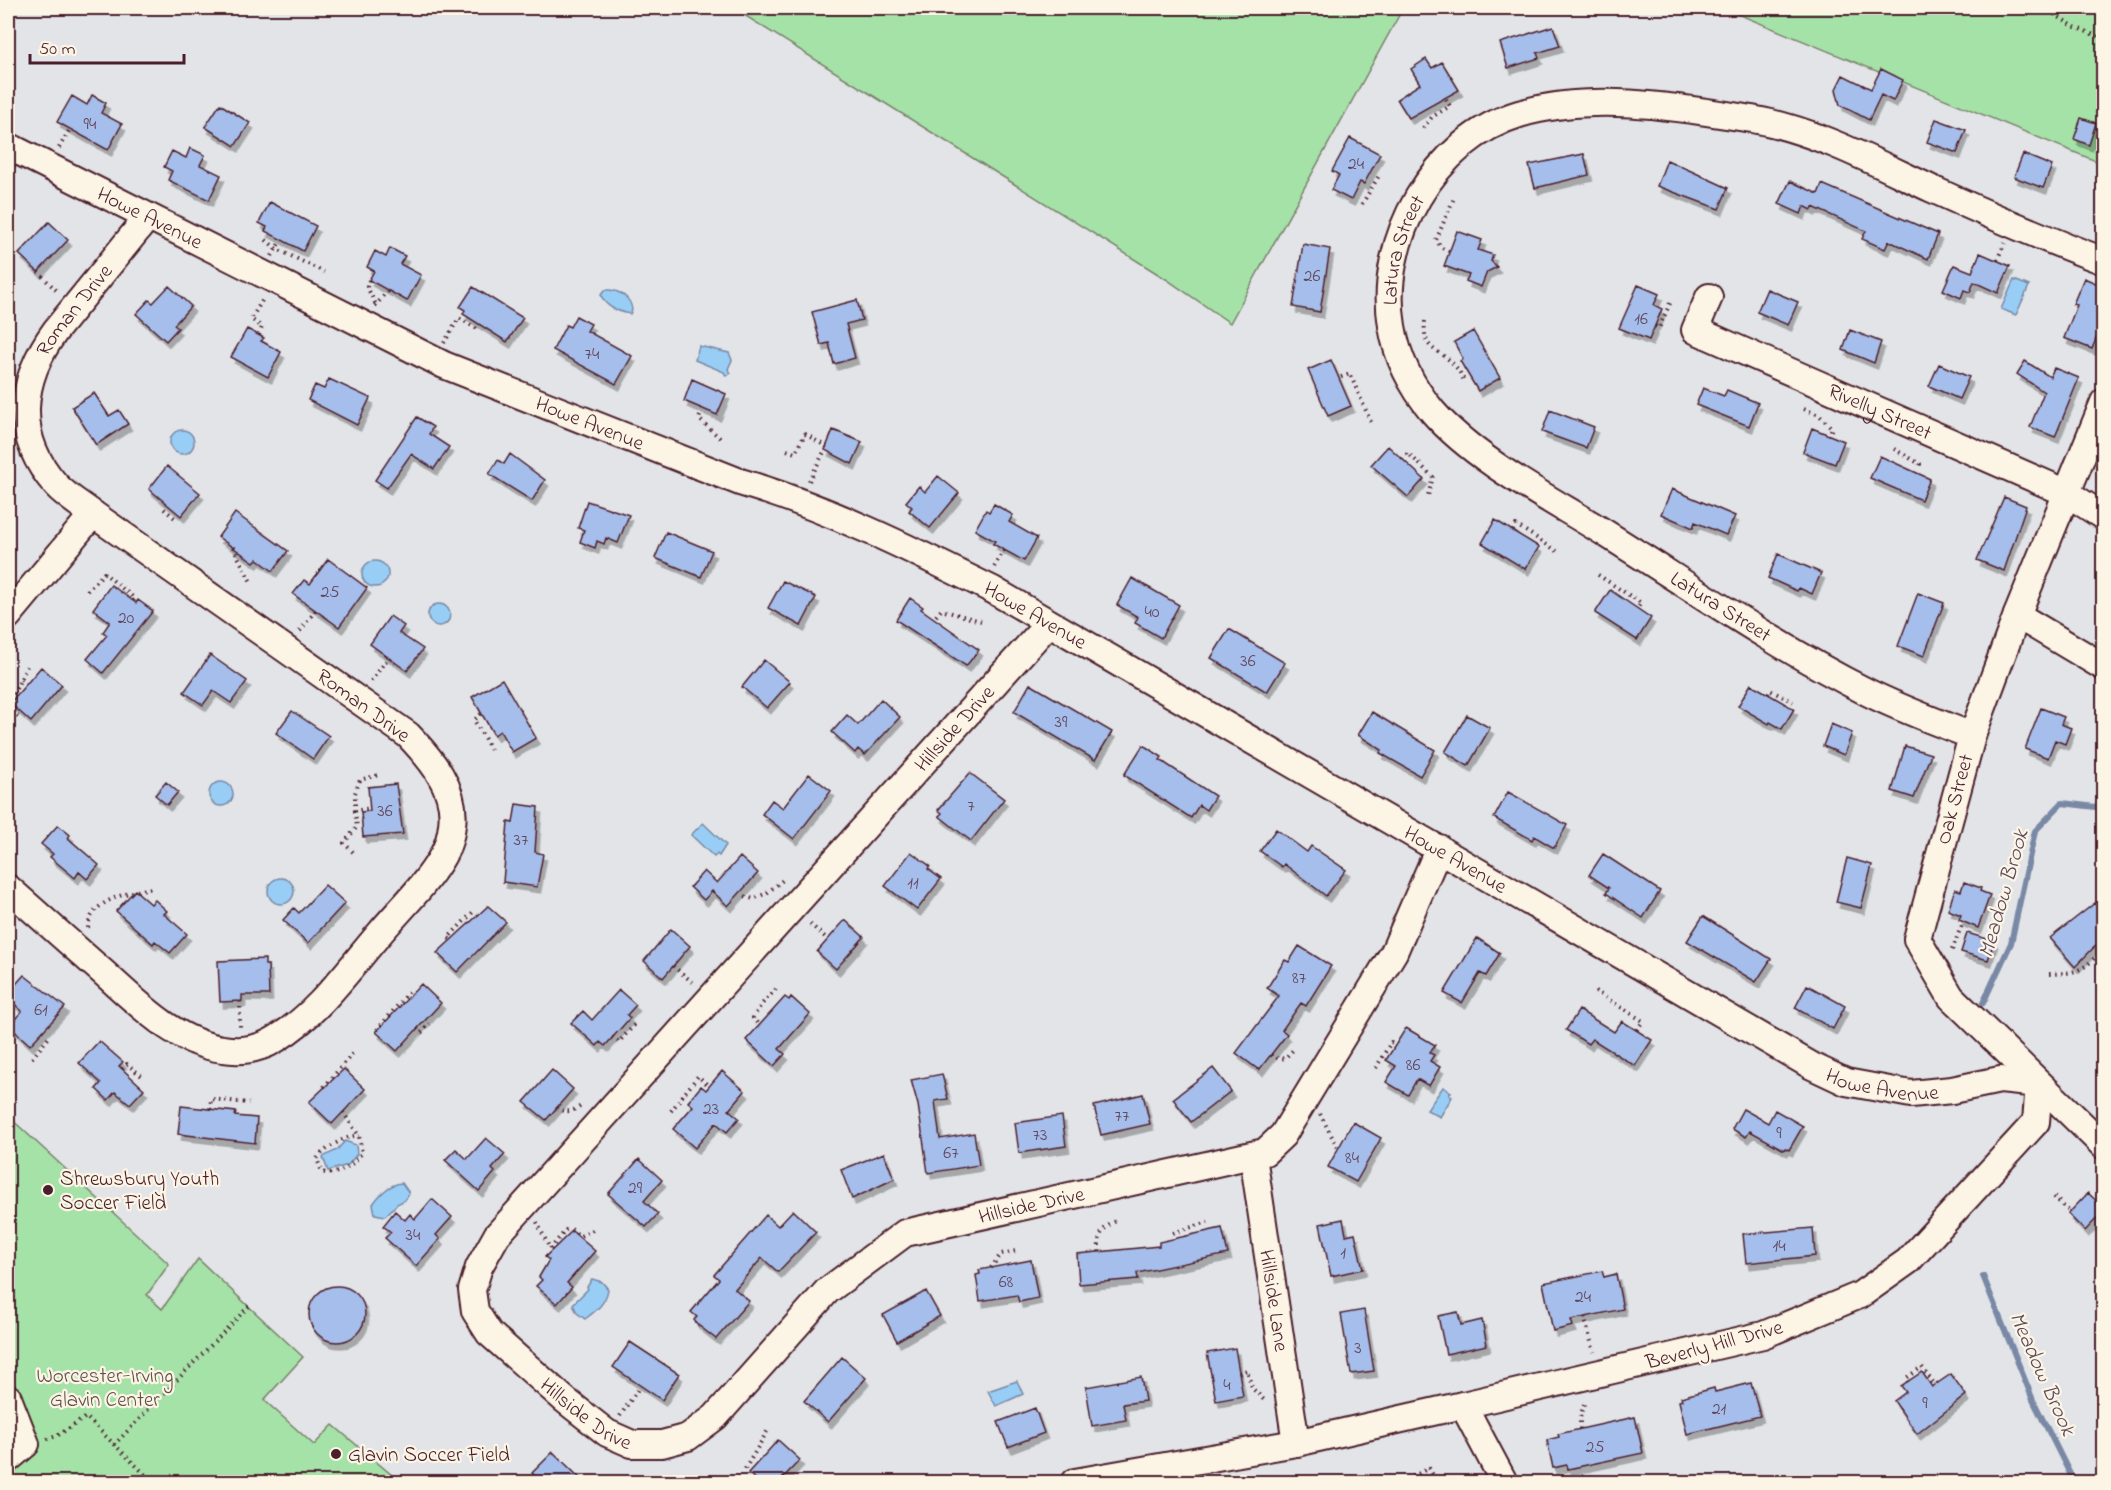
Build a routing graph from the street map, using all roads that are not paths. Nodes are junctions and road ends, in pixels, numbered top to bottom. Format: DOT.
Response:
graph roads {
  1 [pos="8,146"];
  2 [pos="147,218"];
  3 [pos="2103,261"];
  4 [pos="1709,297"];
  5 [pos="2103,402"];
  6 [pos="2067,493"];
  7 [pos="93,514"];
  8 [pos="2103,517"];
  9 [pos="2017,615"];
  10 [pos="8,616"];
  11 [pos="1049,623"];
  12 [pos="2103,668"];
  13 [pos="1971,736"];
  14 [pos="1439,848"];
  15 [pos="8,888"];
  16 [pos="2039,1084"];
  17 [pos="2103,1146"];
  18 [pos="1253,1156"];
  19 [pos="8,1398"];
  20 [pos="1463,1405"];
  21 [pos="1296,1443"];
  22 [pos="17,1452"];
  23 [pos="1075,1482"];
  24 [pos="1504,1482"];
  1 -- 2 [label="street, Howe Avenue"];
  2 -- 7 [label="street, Roman Drive"];
  2 -- 11 [label="street, Howe Avenue"];
  3 -- 13 [label="street, Latura Street"];
  4 -- 6 [label="street, Rivelly Street"];
  5 -- 6 [label="street, Oak Street"];
  6 -- 8 [label="street, Rivelly Street"];
  6 -- 9 [label="street, Oak Street"];
  7 -- 10 [label="street"];
  7 -- 15 [label="street, Roman Drive"];
  9 -- 12 [label="street"];
  9 -- 13 [label="street, Oak Street"];
  11 -- 14 [label="street, Howe Avenue"];
  11 -- 18 [label="street, Hillside Drive"];
  13 -- 16 [label="street, Oak Street"];
  14 -- 16 [label="street, Howe Avenue"];
  14 -- 18 [label="street, Hillside Drive"];
  16 -- 17 [label="street, Oak Street"];
  16 -- 20 [label="street, Beverly Hill Drive"];
  18 -- 21 [label="street, Hillside Lane"];
  19 -- 22 [label="street"];
  20 -- 21 [label="street, Beverly Hill Drive"];
  20 -- 24 [label="street"];
  21 -- 23 [label="street, Beverly Hill Drive"];
}
